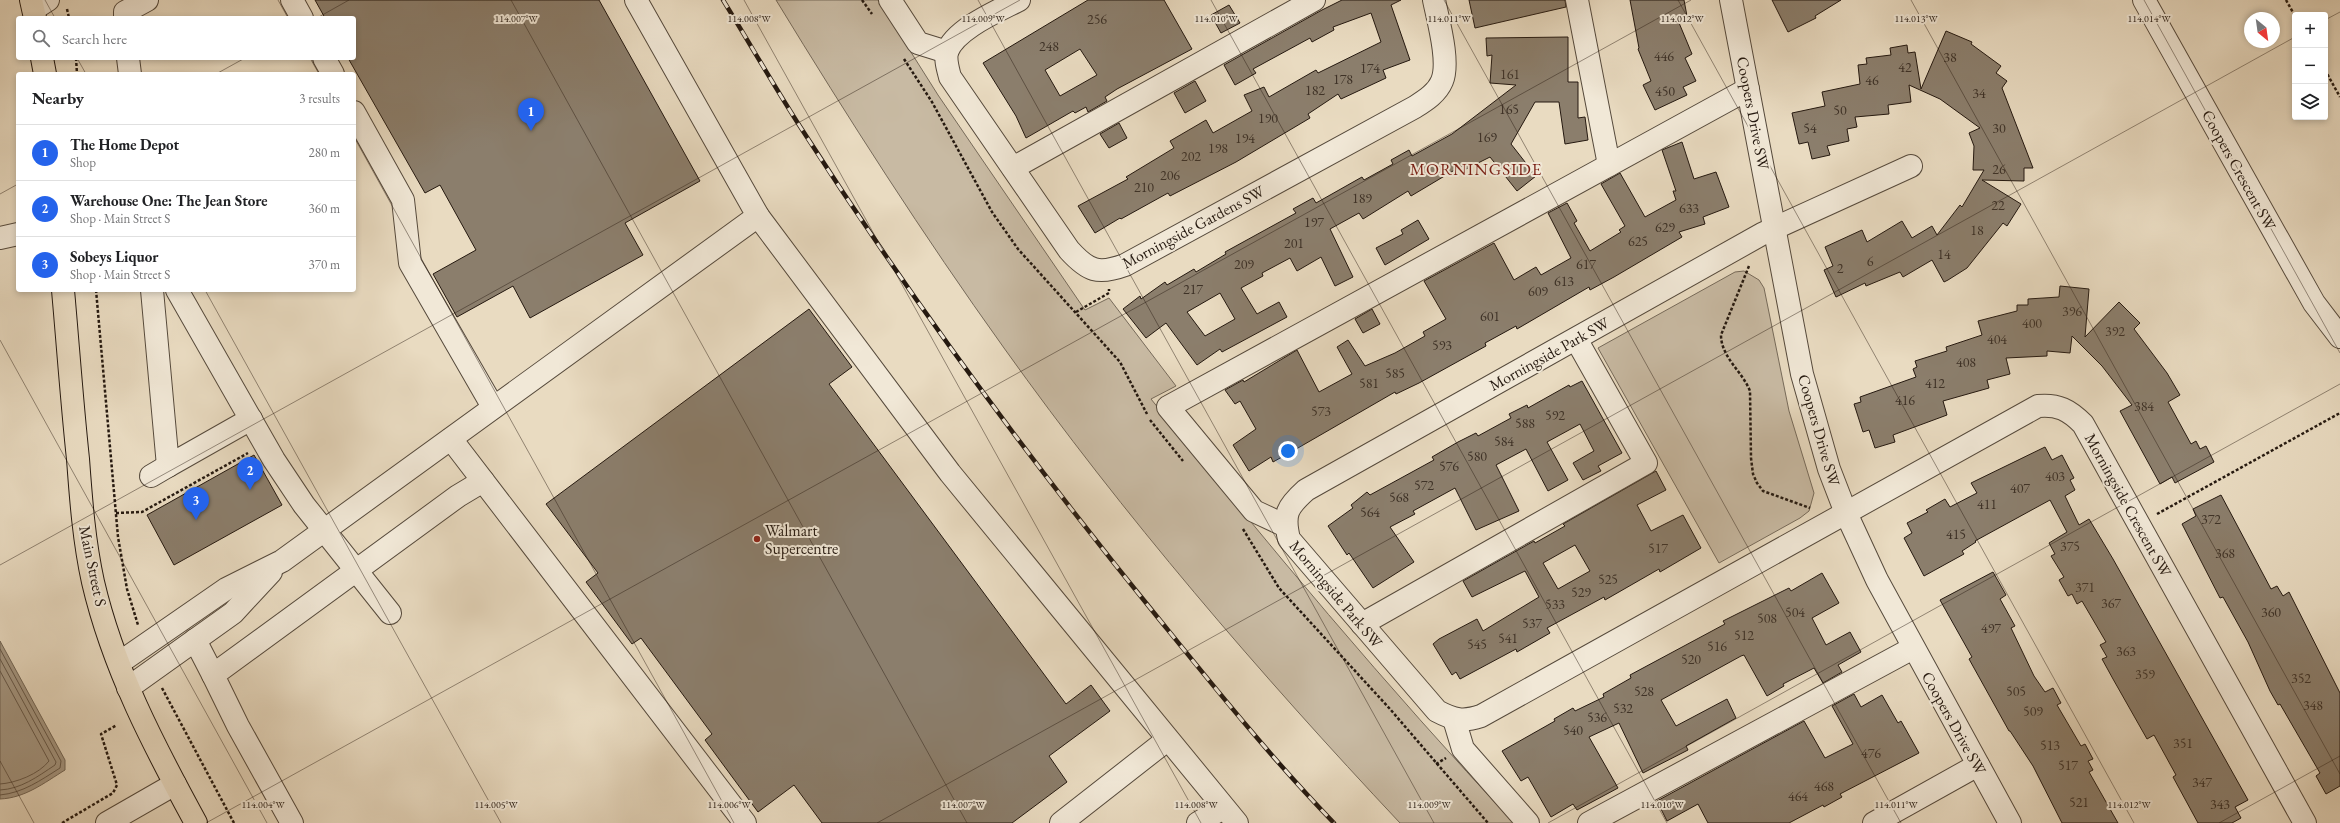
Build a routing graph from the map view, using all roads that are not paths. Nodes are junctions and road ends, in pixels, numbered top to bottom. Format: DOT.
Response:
graph roads {
  1 [pos="146,0"];
  2 [pos="292,0"];
  3 [pos="636,0"];
  4 [pos="890,0"];
  5 [pos="1019,0"];
  6 [pos="1314,0"];
  7 [pos="1434,0"];
  8 [pos="1577,0"];
  9 [pos="1731,0"];
  10 [pos="2144,0"];
  11 [pos="125,16"];
  12 [pos="301,16"];
  13 [pos="947,52"];
  14 [pos="42,60"];
  15 [pos="128,60"];
  16 [pos="325,60"];
  17 [pos="45,72"];
  18 [pos="130,72"];
  19 [pos="332,72"];
  20 [pos="1748,89"];
  21 [pos="356,116"];
  22 [pos="1609,165"];
  23 [pos="1911,166"];
  24 [pos="1013,168"];
  25 [pos="758,216"];
  26 [pos="1775,227"];
  27 [pos="16,234"];
  28 [pos="0,238"];
  29 [pos="63,292"];
  30 [pos="152,292"];
  31 [pos="178,292"];
  32 [pos="2340,337"];
  33 [pos="1576,338"];
  34 [pos="493,407"];
  35 [pos="251,419"];
  36 [pos="451,439"];
  37 [pos="483,481"];
  38 [pos="1842,504"];
  39 [pos="1286,526"];
  40 [pos="324,530"];
  41 [pos="282,561"];
  42 [pos="357,570"];
  43 [pos="390,613"];
  44 [pos="1362,624"];
  45 [pos="195,640"];
  46 [pos="1913,648"];
  47 [pos="119,663"];
  48 [pos="213,675"];
  49 [pos="128,688"];
  50 [pos="1454,720"];
  51 [pos="1167,740"];
  52 [pos="1978,765"];
  53 [pos="175,784"];
  54 [pos="1230,816"];
  55 [pos="107,823"];
  56 [pos="196,823"];
  57 [pos="292,823"];
  58 [pos="745,823"];
  59 [pos="1061,823"];
  60 [pos="1198,823"];
  61 [pos="1528,823"];
  62 [pos="1589,823"];
  63 [pos="1874,823"];
  64 [pos="2010,823"];
  65 [pos="2305,823"];
  1 -- 11 [label="street"];
  2 -- 12 [label="street"];
  3 -- 25 [label="street"];
  4 -- 13 [label="street"];
  5 -- 13 [label="street"];
  6 -- 24 [label="street"];
  7 -- 24 [label="street, Morningside Gardens SW"];
  8 -- 22 [label="street"];
  9 -- 20 [label="street, Coopers Drive SW"];
  10 -- 32 [label="street, Coopers Crescent SW"];
  13 -- 24 [label="street, Morningside Gardens SW"];
  14 -- 17 [label="main road"];
  15 -- 18 [label="street"];
  16 -- 19 [label="street"];
  20 -- 22 [label="street"];
  20 -- 26 [label="street, Coopers Drive SW"];
  21 -- 34 [label="street"];
  22 -- 39 [label="street"];
  23 -- 26 [label="street, Morningside Park SW"];
  25 -- 34 [label="street"];
  25 -- 51 [label="street"];
  26 -- 33 [label="street, Morningside Park SW"];
  26 -- 38 [label="street, Coopers Drive SW"];
  27 -- 28 [label="street"];
  29 -- 47 [label="main road, Main Street S"];
  30 -- 35 [label="street"];
  31 -- 35 [label="street"];
  33 -- 39 [label="street, Morningside Park SW"];
  33 -- 44 [label="street"];
  34 -- 36 [label="street"];
  35 -- 40 [label="street"];
  36 -- 37 [label="street"];
  36 -- 40 [label="street"];
  37 -- 42 [label="street"];
  37 -- 58 [label="street"];
  38 -- 46 [label="street, Coopers Drive SW"];
  38 -- 50 [label="street"];
  38 -- 65 [label="street, Morningside Crescent SW"];
  39 -- 44 [label="street, Morningside Park SW"];
  40 -- 41 [label="street"];
  40 -- 42 [label="street"];
  41 -- 45 [label="street"];
  41 -- 47 [label="street"];
  42 -- 43 [label="street"];
  42 -- 48 [label="street"];
  44 -- 50 [label="street, Morningside Park SW"];
  45 -- 48 [label="street"];
  45 -- 49 [label="street"];
  46 -- 52 [label="street, Coopers Drive SW"];
  46 -- 62 [label="street"];
  47 -- 49 [label="main road, Main Street S"];
  48 -- 57 [label="street"];
  49 -- 53 [label="main road, Main Street S"];
  50 -- 61 [label="street"];
  51 -- 54 [label="street"];
  51 -- 59 [label="street"];
  52 -- 63 [label="street"];
  52 -- 64 [label="street, Coopers Drive SW"];
  53 -- 55 [label="street"];
  53 -- 56 [label="main road, Main Street S"];
  54 -- 60 [label="street"];
}
